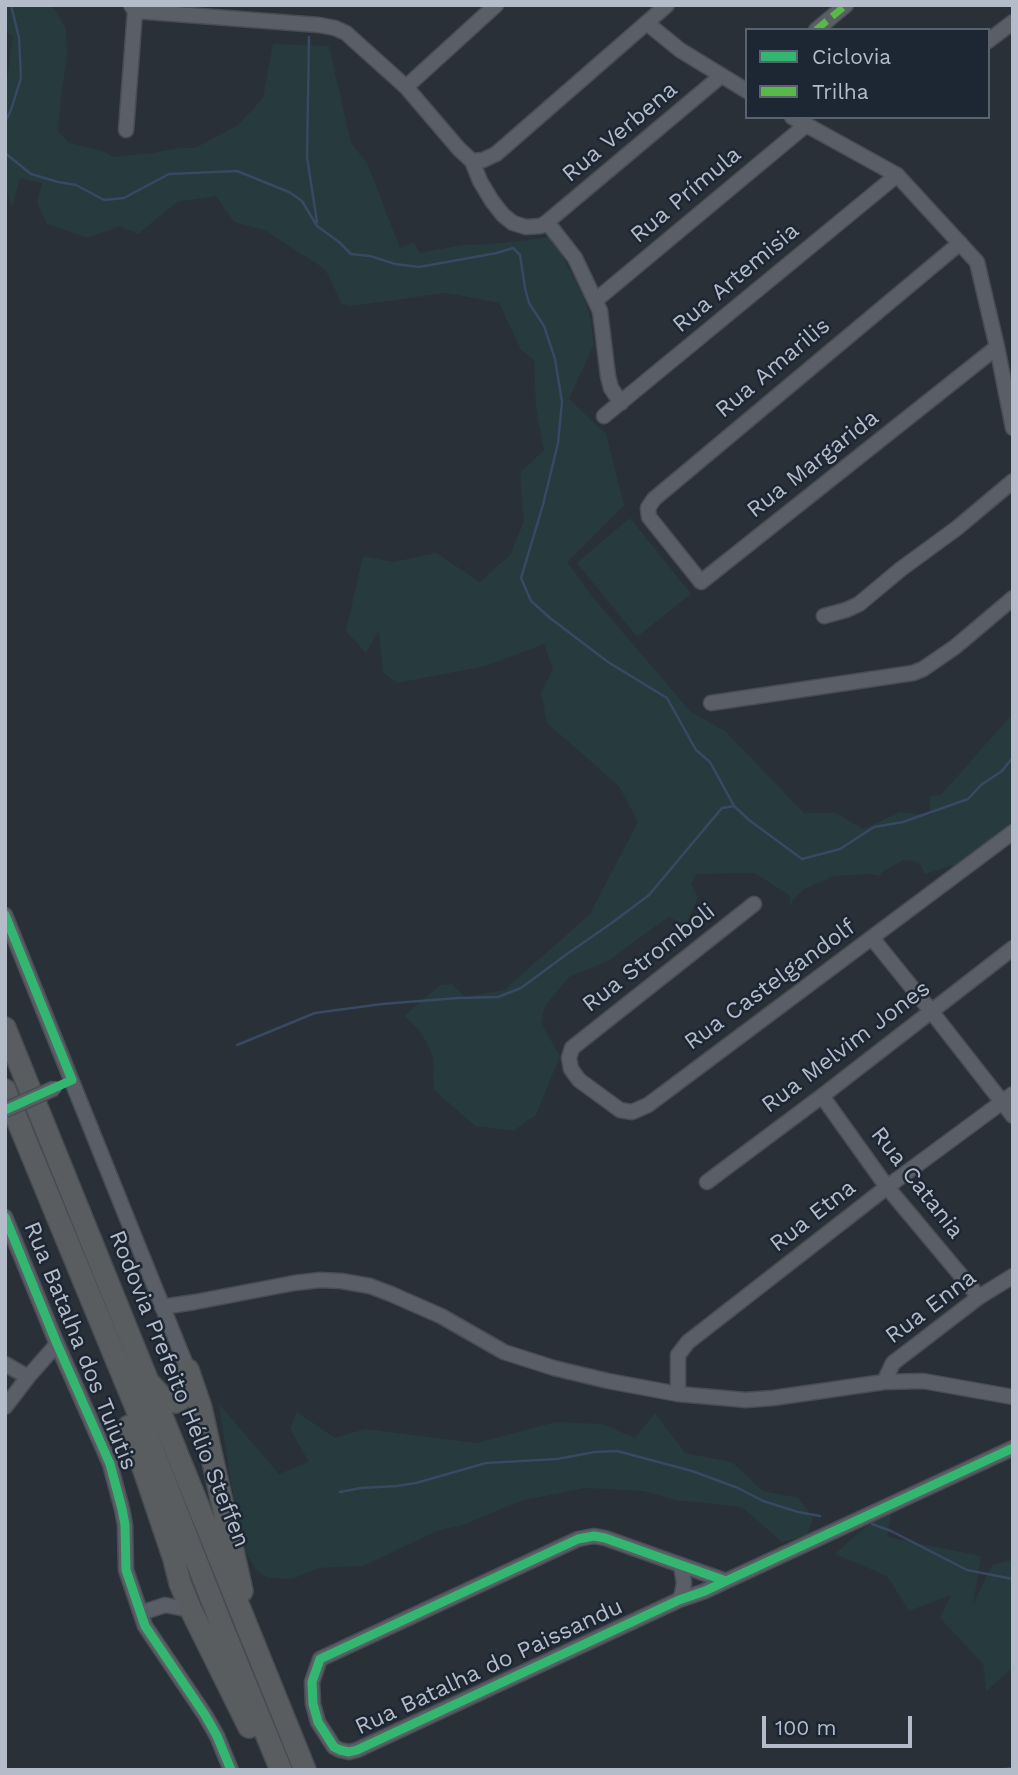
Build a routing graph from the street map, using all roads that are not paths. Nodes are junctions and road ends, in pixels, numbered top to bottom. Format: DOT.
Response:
graph roads {
  1 [pos="496,5"];
  2 [pos="667,5"];
  3 [pos="846,5"];
  4 [pos="133,8"];
  5 [pos="1013,22"];
  6 [pos="648,24"];
  7 [pos="818,28"];
  8 [pos="990,39"];
  9 [pos="721,76"];
  10 [pos="405,87"];
  11 [pos="745,90"];
  12 [pos="796,119"];
  13 [pos="806,125"];
  14 [pos="126,130"];
  15 [pos="472,160"];
  16 [pos="897,175"];
  17 [pos="547,222"];
  18 [pos="960,243"];
  19 [pos="596,300"];
  20 [pos="997,347"];
  21 [pos="621,402"];
  22 [pos="604,416"];
  23 [pos="1013,428"];
  24 [pos="1013,481"];
  25 [pos="666,539"];
  26 [pos="1013,598"];
  27 [pos="824,617"];
  28 [pos="712,703"];
  29 [pos="1013,832"];
  30 [pos="754,904"];
  31 [pos="5,915"];
  32 [pos="872,938"];
  33 [pos="1013,948"];
  34 [pos="931,1011"];
  35 [pos="5,1028"];
  36 [pos="572,1048"];
  37 [pos="72,1080"];
  38 [pos="5,1090"];
  39 [pos="822,1096"];
  40 [pos="1007,1098"];
  41 [pos="5,1110"];
  42 [pos="1013,1116"];
  43 [pos="707,1182"];
  44 [pos="887,1187"];
  45 [pos="5,1217"];
  46 [pos="1013,1276"];
  47 [pos="979,1297"];
  48 [pos="162,1307"];
  49 [pos="99,1320"];
  50 [pos="57,1344"];
  51 [pos="5,1364"];
  52 [pos="188,1370"];
  53 [pos="28,1377"];
  54 [pos="147,1381"];
  55 [pos="884,1382"];
  56 [pos="678,1394"];
  57 [pos="1013,1397"];
  58 [pos="5,1407"];
  59 [pos="1013,1448"];
  60 [pos="681,1565"];
  61 [pos="726,1581"];
  62 [pos="180,1583"];
  63 [pos="679,1600"];
  64 [pos="166,1605"];
  65 [pos="191,1610"];
  66 [pos="141,1613"];
  67 [pos="249,1634"];
  68 [pos="231,1770"];
  69 [pos="270,1770"];
  70 [pos="281,1770"];
  71 [pos="305,1770"];
  1 -- 10 [label="street"];
  2 -- 6 [label="street"];
  3 -- 7 [label="street"];
  4 -- 10 [label="street"];
  4 -- 14 [label="street"];
  5 -- 8 [label="street"];
  6 -- 9 [label="street"];
  6 -- 15 [label="street"];
  9 -- 11 [label="street"];
  9 -- 17 [label="street, Rua Verbena"];
  10 -- 15 [label="street"];
  12 -- 13 [label="street"];
  13 -- 16 [label="street"];
  13 -- 19 [label="street, Rua Prímula"];
  15 -- 17 [label="street"];
  16 -- 18 [label="street"];
  16 -- 21 [label="street, Rua Artemisia"];
  17 -- 19 [label="street"];
  18 -- 20 [label="street"];
  18 -- 25 [label="street, Rua Amarilis"];
  19 -- 21 [label="street"];
  20 -- 23 [label="street"];
  20 -- 25 [label="street, Rua Margarida"];
  21 -- 22 [label="street, Rua Artemisia"];
  24 -- 27 [label="street"];
  26 -- 28 [label="street"];
  29 -- 32 [label="street, Rua Castelgandolf"];
  30 -- 36 [label="street, Rua Stromboli"];
  31 -- 37 [label="street"];
  32 -- 34 [label="street"];
  32 -- 36 [label="street, Rua Castelgandolf"];
  33 -- 34 [label="street, Rua Melvim Jones"];
  34 -- 39 [label="street, Rua Melvim Jones"];
  34 -- 40 [label="street"];
  35 -- 54 [label="highway, Rodovia Prefeito Hélio Steffen"];
  37 -- 41 [label="street, bridge"];
  37 -- 48 [label="street"];
  38 -- 49 [label="highway, Rodovia Prefeito Hélio Steffen"];
  39 -- 43 [label="street, Rua Melvim Jones"];
  39 -- 44 [label="street, Rua Catania"];
  40 -- 42 [label="street"];
  40 -- 44 [label="street, Rua Etna"];
  44 -- 47 [label="street, Rua Catania"];
  44 -- 56 [label="street, Rua Etna"];
  45 -- 50 [label="street, Rua Batalha dos Tuiutis"];
  46 -- 47 [label="street, Rua Enna"];
  47 -- 55 [label="street, Rua Enna"];
  48 -- 52 [label="street"];
  48 -- 56 [label="street"];
  49 -- 62 [label="highway"];
  49 -- 70 [label="highway, Rodovia Prefeito Hélio Steffen"];
  50 -- 53 [label="street"];
  50 -- 66 [label="street, Rua Batalha dos Tuiutis"];
  51 -- 53 [label="street"];
  52 -- 54 [label="highway"];
  52 -- 67 [label="highway"];
  53 -- 58 [label="street"];
  54 -- 67 [label="highway, Rodovia Prefeito Hélio Steffen"];
  55 -- 56 [label="street"];
  55 -- 57 [label="street"];
  59 -- 61 [label="street, Rua Batalha do Paissandu"];
  60 -- 61 [label="street, Rua Batalha do Paissandu"];
  60 -- 63 [label="street"];
  60 -- 63 [label="street, Rua Batalha do Paissandu"];
  61 -- 63 [label="street, Rua Batalha do Paissandu"];
  62 -- 64 [label="street"];
  62 -- 65 [label="highway"];
  64 -- 65 [label="street"];
  64 -- 66 [label="street"];
  65 -- 69 [label="highway"];
  66 -- 68 [label="street, Rua Batalha dos Tuiutis"];
  67 -- 71 [label="highway, Rodovia Prefeito Hélio Steffen"];
}
